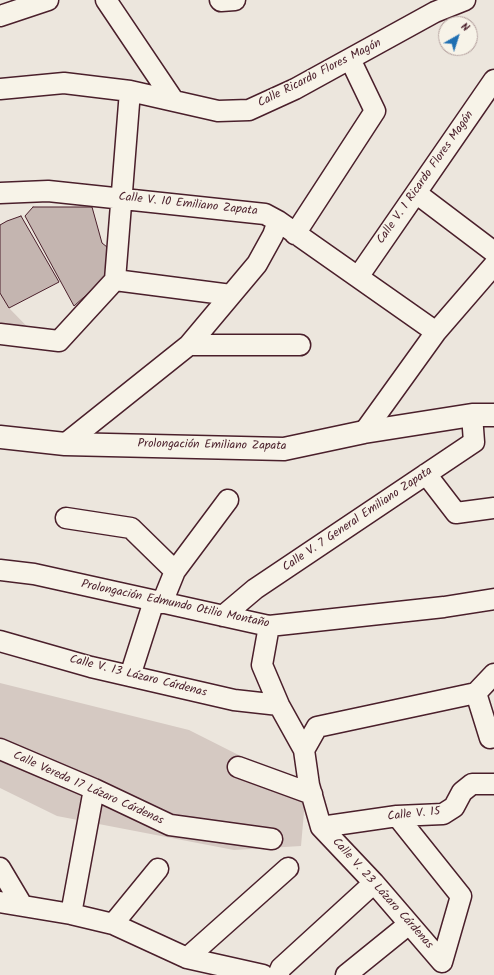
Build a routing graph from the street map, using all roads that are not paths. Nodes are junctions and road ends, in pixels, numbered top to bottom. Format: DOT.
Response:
graph roads {
  1 [pos="48,0"];
  2 [pos="107,0"];
  3 [pos="220,0"];
  4 [pos="235,0"];
  5 [pos="465,0"];
  6 [pos="0,16"];
  7 [pos="350,59"];
  8 [pos="494,80"];
  9 [pos="0,89"];
  10 [pos="130,91"];
  11 [pos="174,101"];
  12 [pos="0,193"];
  13 [pos="416,193"];
  14 [pos="121,198"];
  15 [pos="278,222"];
  16 [pos="296,234"];
  17 [pos="494,252"];
  18 [pos="494,265"];
  19 [pos="358,277"];
  20 [pos="115,280"];
  21 [pos="230,295"];
  22 [pos="436,332"];
  23 [pos="0,334"];
  24 [pos="189,345"];
  25 [pos="300,345"];
  26 [pos="494,414"];
  27 [pos="472,415"];
  28 [pos="364,432"];
  29 [pos="0,437"];
  30 [pos="65,444"];
  31 [pos="426,474"];
  32 [pos="228,500"];
  33 [pos="494,508"];
  34 [pos="66,518"];
  35 [pos="0,570"];
  36 [pos="175,571"];
  37 [pos="494,599"];
  38 [pos="158,602"];
  39 [pos="223,616"];
  40 [pos="269,626"];
  41 [pos="0,641"];
  42 [pos="494,674"];
  43 [pos="130,676"];
  44 [pos="476,693"];
  45 [pos="278,705"];
  46 [pos="490,738"];
  47 [pos="0,749"];
  48 [pos="304,750"];
  49 [pos="238,767"];
  50 [pos="494,784"];
  51 [pos="94,789"];
  52 [pos="312,794"];
  53 [pos="396,816"];
  54 [pos="321,827"];
  55 [pos="272,839"];
  56 [pos="0,868"];
  57 [pos="288,868"];
  58 [pos="158,869"];
  59 [pos="374,883"];
  60 [pos="0,902"];
  61 [pos="22,905"];
  62 [pos="71,914"];
  63 [pos="113,924"];
  64 [pos="409,924"];
  65 [pos="187,958"];
  66 [pos="263,975"];
  67 [pos="278,975"];
  68 [pos="346,975"];
  1 -- 6 [label="street"];
  2 -- 11 [label="street"];
  3 -- 4 [label="street"];
  5 -- 7 [label="street, Calle Ricardo Flores Magón"];
  7 -- 11 [label="street, Calle Ricardo Flores Magón"];
  7 -- 16 [label="street"];
  8 -- 13 [label="street, Calle V. 1 Ricardo Flores Magón"];
  9 -- 10 [label="street, Calle Ricardo Flores Magón"];
  10 -- 11 [label="street, Calle Ricardo Flores Magón"];
  10 -- 14 [label="street"];
  12 -- 14 [label="street, Calle V. 10 Emiliano Zapata"];
  13 -- 17 [label="street"];
  13 -- 19 [label="street, Calle V. 1 Ricardo Flores Magón"];
  14 -- 15 [label="street, Calle V. 10 Emiliano Zapata"];
  14 -- 20 [label="street"];
  15 -- 16 [label="street, Calle V. 10 Emiliano Zapata"];
  15 -- 21 [label="street"];
  16 -- 19 [label="street, Calle V. 10 Emiliano Zapata"];
  18 -- 22 [label="street"];
  19 -- 22 [label="street, Calle V. 10 Emiliano Zapata"];
  20 -- 21 [label="street"];
  20 -- 23 [label="street"];
  21 -- 24 [label="street"];
  22 -- 28 [label="street"];
  24 -- 25 [label="street"];
  24 -- 30 [label="street"];
  26 -- 27 [label="main road, Prolongación Emiliano Zapata"];
  27 -- 28 [label="main road, Prolongación Emiliano Zapata"];
  27 -- 31 [label="street, Calle V. 7 General Emiliano Zapata"];
  28 -- 30 [label="main road, Prolongación Emiliano Zapata"];
  29 -- 30 [label="main road, Prolongación Emiliano Zapata"];
  31 -- 33 [label="street"];
  31 -- 39 [label="street, Calle V. 7 General Emiliano Zapata"];
  32 -- 36 [label="street"];
  34 -- 36 [label="street"];
  35 -- 38 [label="street, Prolongación Edmundo Otilio Montaño"];
  36 -- 38 [label="street"];
  37 -- 40 [label="street, Prolongación Edmundo Otilio Montaño"];
  38 -- 39 [label="street, Prolongación Edmundo Otilio Montaño"];
  38 -- 43 [label="street"];
  39 -- 40 [label="street, Prolongación Edmundo Otilio Montaño"];
  40 -- 45 [label="street"];
  41 -- 43 [label="street, Calle V. 13 Lázaro Cárdenas"];
  42 -- 44 [label="street"];
  43 -- 45 [label="street, Calle V. 13 Lázaro Cárdenas"];
  44 -- 46 [label="street"];
  44 -- 48 [label="street"];
  45 -- 48 [label="street"];
  47 -- 51 [label="street, Calle Vereda 17 Lázaro Cárdenas"];
  48 -- 52 [label="street"];
  49 -- 52 [label="street"];
  50 -- 53 [label="street, Calle V. 15"];
  51 -- 55 [label="street, Calle Vereda 17 Lázaro Cárdenas"];
  51 -- 62 [label="street"];
  52 -- 54 [label="street"];
  53 -- 54 [label="street, Calle V. 15"];
  53 -- 64 [label="street, Calle V. 23 Lázaro Cárdenas"];
  54 -- 59 [label="street, Calle V. 23 Lázaro Cárdenas"];
  56 -- 61 [label="street"];
  57 -- 65 [label="street"];
  58 -- 63 [label="street"];
  59 -- 64 [label="street, Calle V. 23 Lázaro Cárdenas"];
  59 -- 67 [label="street"];
  60 -- 61 [label="street"];
  61 -- 62 [label="street"];
  62 -- 63 [label="street"];
  63 -- 65 [label="street"];
  64 -- 68 [label="street"];
  65 -- 66 [label="street"];
}
